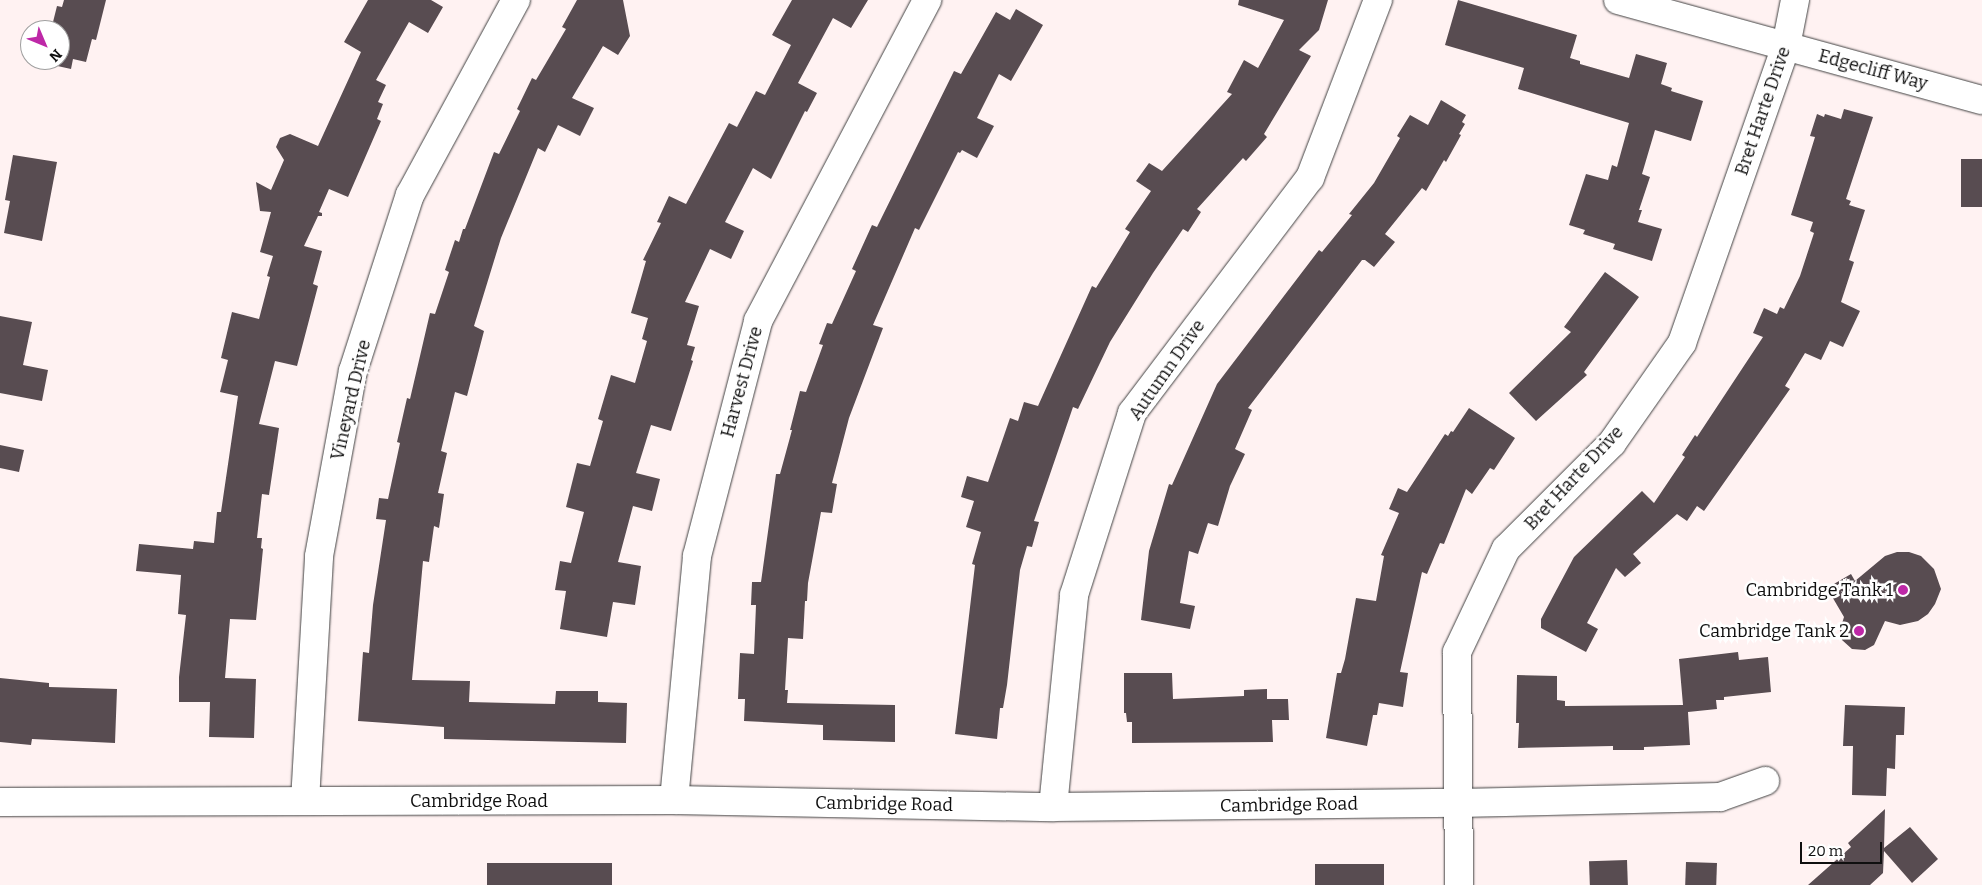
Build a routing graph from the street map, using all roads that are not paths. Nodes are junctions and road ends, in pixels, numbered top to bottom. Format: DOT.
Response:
graph roads {
  1 [pos="516,0"];
  2 [pos="927,0"];
  3 [pos="1378,0"];
  4 [pos="1618,0"];
  5 [pos="1795,0"];
  6 [pos="1786,46"];
  7 [pos="1982,100"];
  8 [pos="1765,782"];
  9 [pos="674,800"];
  10 [pos="305,801"];
  11 [pos="0,802"];
  12 [pos="1458,803"];
  13 [pos="1053,808"];
  14 [pos="1459,885"];
  1 -- 10 [label="street, Vineyard Drive"];
  2 -- 9 [label="street, Harvest Drive"];
  3 -- 13 [label="street, Autumn Drive"];
  4 -- 6 [label="street, Edgecliff Way"];
  5 -- 6 [label="street, Bret Harte Drive"];
  6 -- 7 [label="street, Edgecliff Way"];
  6 -- 12 [label="street, Bret Harte Drive"];
  8 -- 12 [label="street, Cambridge Road"];
  9 -- 10 [label="street, Cambridge Road"];
  9 -- 13 [label="street, Cambridge Road"];
  10 -- 11 [label="street, Cambridge Road"];
  12 -- 13 [label="street, Cambridge Road"];
  12 -- 14 [label="street, Bret Harte Drive"];
}
